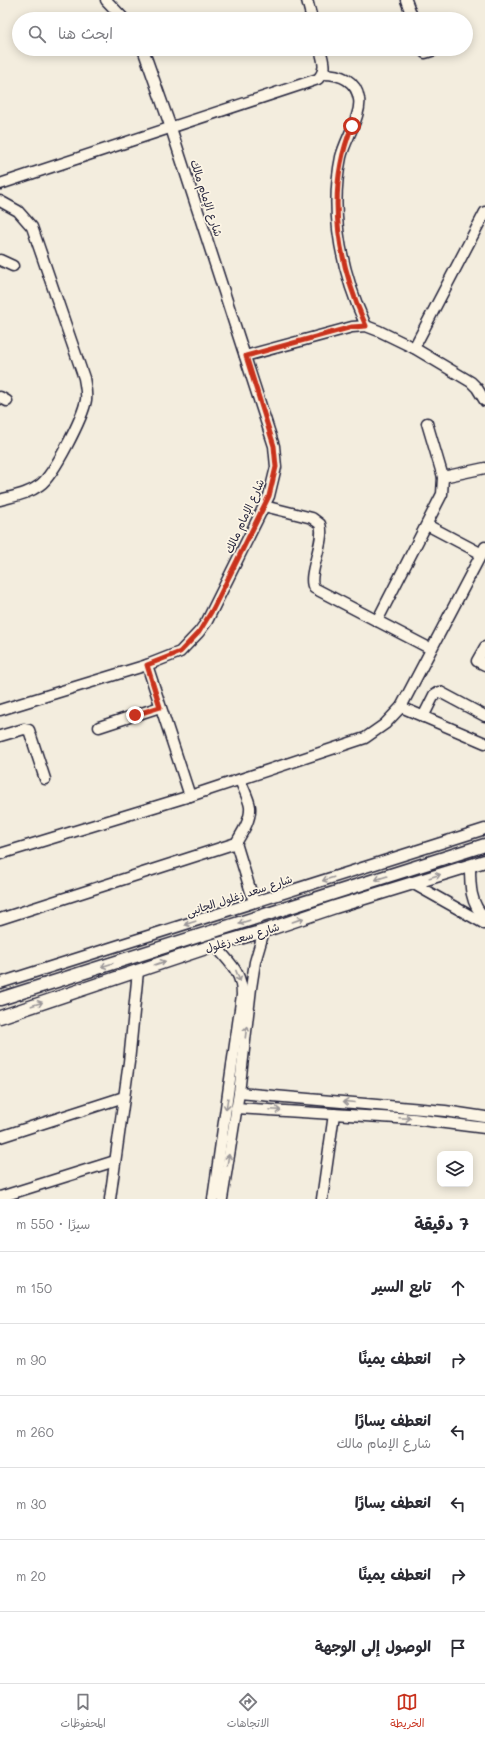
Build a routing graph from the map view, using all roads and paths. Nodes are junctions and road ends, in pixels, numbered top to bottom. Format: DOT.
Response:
graph roads {
  1 [pos="106,0"];
  2 [pos="307,0"];
  3 [pos="406,0"];
  4 [pos="117,12"];
  5 [pos="310,12"];
  6 [pos="410,12"];
  7 [pos="145,56"];
  8 [pos="322,56"];
  9 [pos="323,74"];
  10 [pos="171,128"];
  11 [pos="0,184"];
  12 [pos="0,202"];
  13 [pos="485,212"];
  14 [pos="0,260"];
  15 [pos="13,266"];
  16 [pos="366,326"];
  17 [pos="414,348"];
  18 [pos="246,356"];
  19 [pos="485,401"];
  20 [pos="427,422"];
  21 [pos="485,468"];
  22 [pos="443,477"];
  23 [pos="0,500"];
  24 [pos="264,506"];
  25 [pos="427,525"];
  26 [pos="484,551"];
  27 [pos="377,621"];
  28 [pos="485,647"];
  29 [pos="431,649"];
  30 [pos="147,665"];
  31 [pos="485,665"];
  32 [pos="160,707"];
  33 [pos="401,707"];
  34 [pos="0,710"];
  35 [pos="485,716"];
  36 [pos="423,717"];
  37 [pos="99,727"];
  38 [pos="0,736"];
  39 [pos="484,742"];
  40 [pos="45,779"];
  41 [pos="240,780"];
  42 [pos="190,796"];
  43 [pos="485,829"];
  44 [pos="236,843"];
  45 [pos="485,845"];
  46 [pos="0,854"];
  47 [pos="485,861"];
  48 [pos="470,866"];
  49 [pos="412,883"];
  50 [pos="331,894"];
  51 [pos="254,902"];
  52 [pos="335,907"];
  53 [pos="485,918"];
  54 [pos="0,919"];
  55 [pos="485,924"];
  56 [pos="264,931"];
  57 [pos="215,945"];
  58 [pos="138,971"];
  59 [pos="0,983"];
  60 [pos="0,999"];
  61 [pos="0,1016"];
  62 [pos="238,1093"];
  63 [pos="124,1097"];
  64 [pos="236,1108"];
  65 [pos="334,1114"];
  66 [pos="485,1117"];
  67 [pos="485,1128"];
  68 [pos="0,1137"];
  69 [pos="115,1160"];
  70 [pos="0,1197"];
  71 [pos="110,1199"];
  72 [pos="213,1199"];
  73 [pos="222,1199"];
  74 [pos="322,1199"];
  1 -- 4 [label="street"];
  2 -- 5 [label="street"];
  3 -- 6 [label="street"];
  7 -- 10 [label="street, شارع الإمام مالك"];
  8 -- 9 [label="street"];
  9 -- 10 [label="street"];
  9 -- 16 [label="street"];
  10 -- 11 [label="street"];
  10 -- 18 [label="street, شارع الإمام مالك"];
  12 -- 23 [label="street"];
  13 -- 17 [label="street"];
  14 -- 15 [label="street"];
  16 -- 17 [label="street"];
  16 -- 18 [label="street"];
  17 -- 19 [label="street"];
  18 -- 24 [label="street, شارع الإمام مالك"];
  20 -- 22 [label="street"];
  21 -- 22 [label="street"];
  22 -- 25 [label="street"];
  24 -- 27 [label="street"];
  24 -- 30 [label="street, شارع الإمام مالك"];
  25 -- 26 [label="street"];
  25 -- 27 [label="street"];
  26 -- 29 [label="street"];
  27 -- 29 [label="street"];
  28 -- 31 [label="street"];
  29 -- 33 [label="street"];
  30 -- 32 [label="street"];
  30 -- 34 [label="street, شارع الإمام مالك"];
  32 -- 37 [label="street"];
  32 -- 42 [label="street"];
  33 -- 36 [label="street"];
  33 -- 41 [label="street"];
  35 -- 36 [label="street"];
  36 -- 39 [label="street"];
  38 -- 40 [label="street"];
  41 -- 42 [label="street"];
  41 -- 44 [label="street"];
  42 -- 46 [label="street"];
  43 -- 51 [label="street, شارع سعد زغلول الجانبى, one-way"];
  44 -- 51 [label="street"];
  44 -- 54 [label="street"];
  45 -- 50 [label="main road, شارع سعد زغلول, one-way"];
  47 -- 48 [label="main road, شارع سعد زغلول"];
  49 -- 48 [label="main road, شارع سعد زغلول, one-way"];
  48 -- 53 [label="street"];
  49 -- 52 [label="main road, شارع سعد زغلول"];
  49 -- 55 [label="street"];
  50 -- 52 [label="main road"];
  50 -- 60 [label="main road, شارع سعد زغلول, one-way"];
  51 -- 59 [label="street, شارع سعد زغلول الجانبى, one-way"];
  56 -- 52 [label="main road, شارع سعد زغلول, one-way"];
  56 -- 57 [label="main road, شارع سعد زغلول"];
  62 -- 56 [label="street, one-way"];
  58 -- 57 [label="main road, شارع سعد زغلول, one-way"];
  57 -- 72 [label="street, one-way"];
  61 -- 58 [label="main road, شارع سعد زغلول, one-way"];
  58 -- 63 [label="street"];
  62 -- 64 [label="street"];
  66 -- 62 [label="street, one-way"];
  63 -- 68 [label="street"];
  63 -- 69 [label="street"];
  64 -- 65 [label="street, one-way"];
  73 -- 64 [label="street, one-way"];
  65 -- 67 [label="street, one-way"];
  65 -- 74 [label="street"];
  69 -- 70 [label="street"];
  69 -- 71 [label="street"];
}
